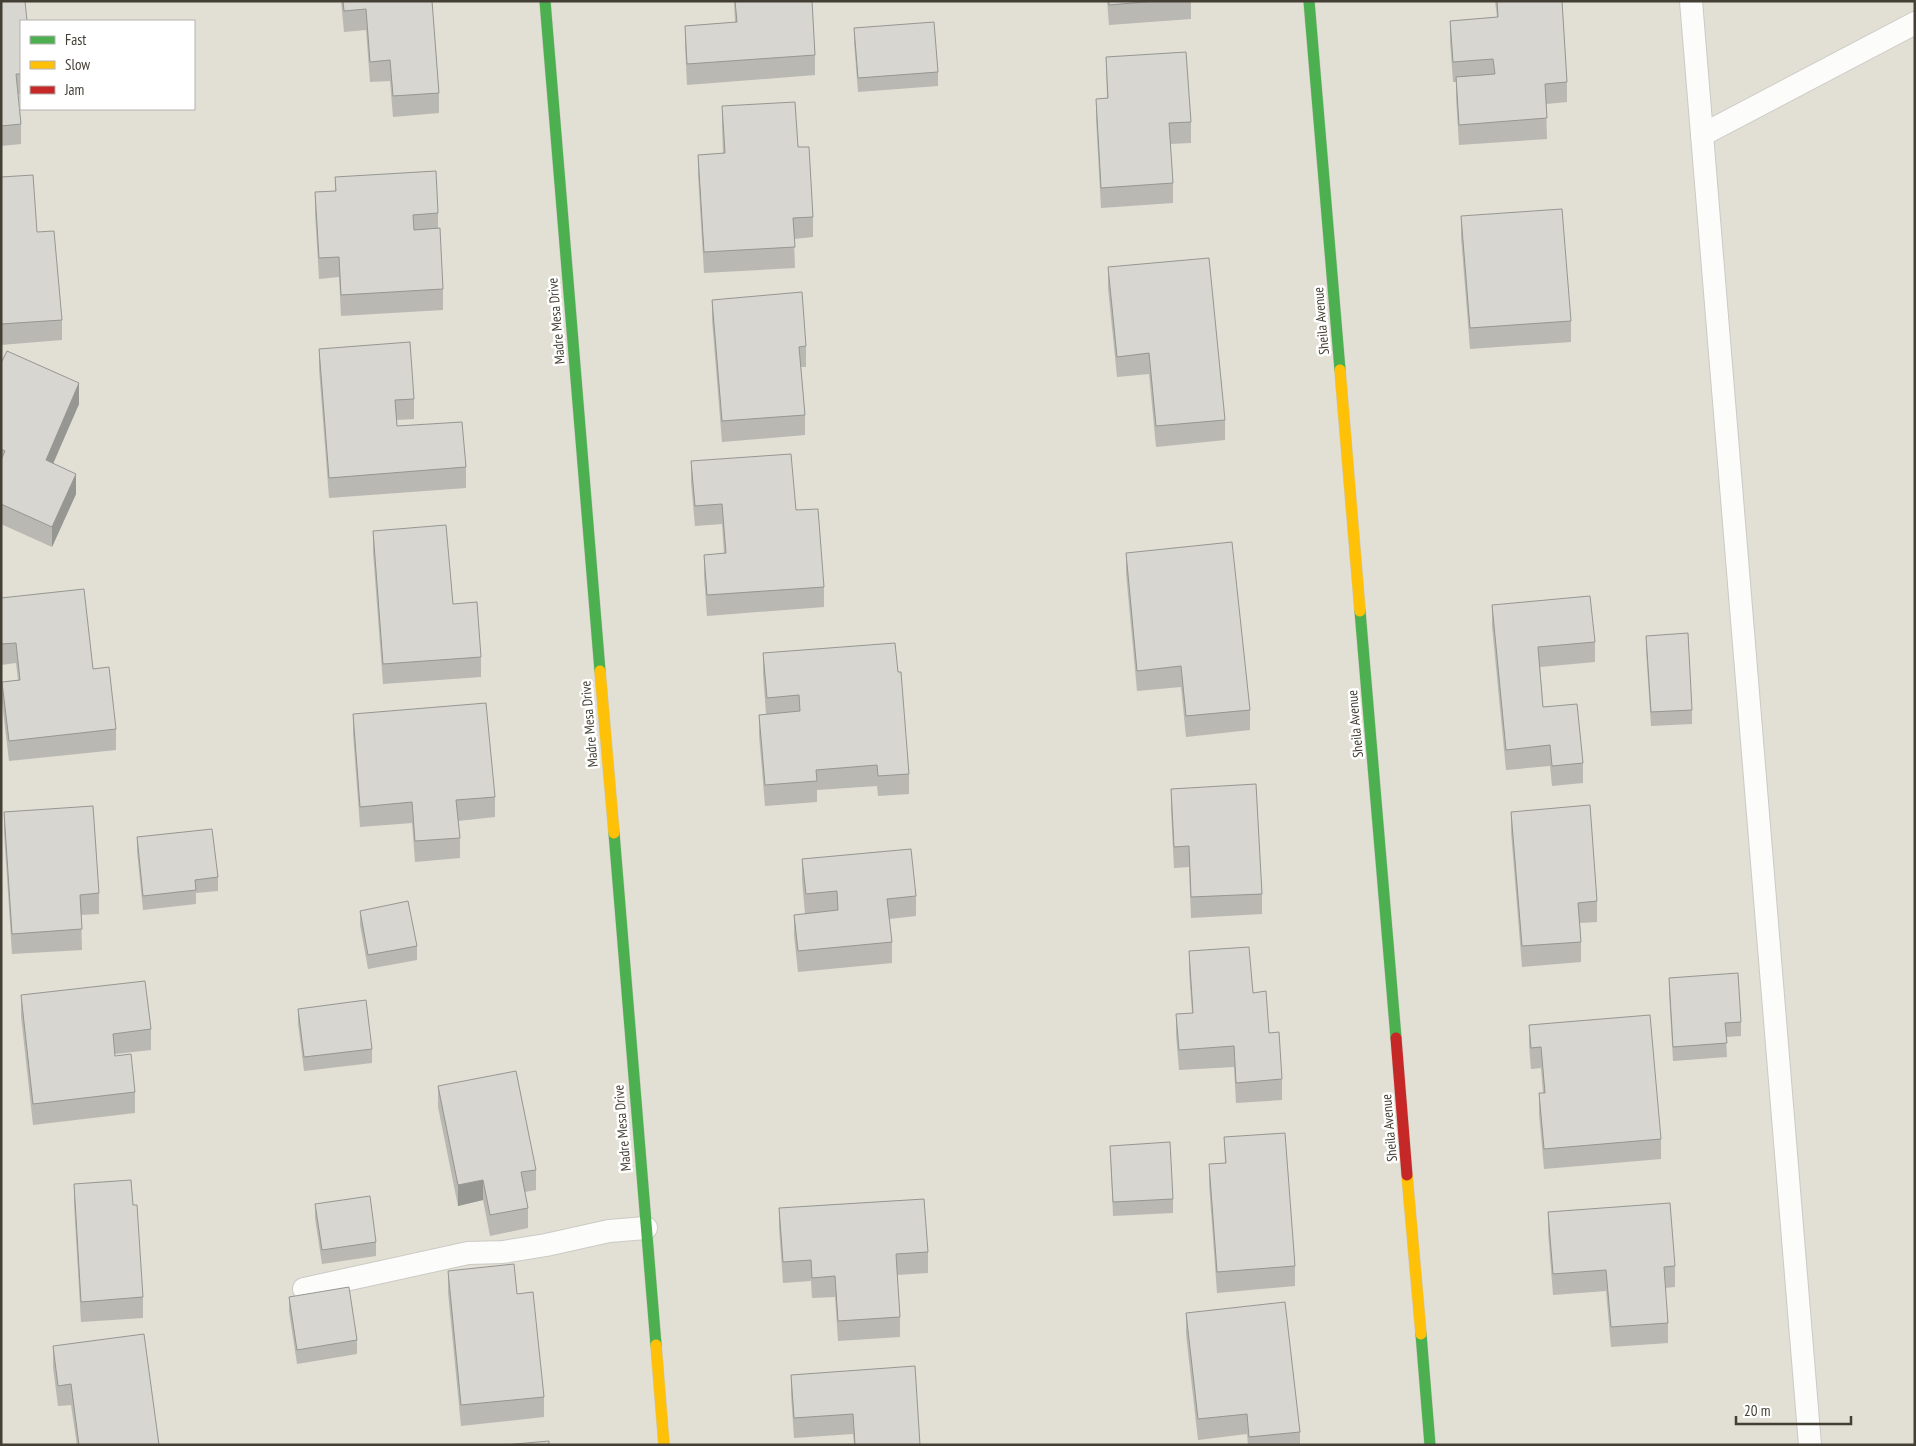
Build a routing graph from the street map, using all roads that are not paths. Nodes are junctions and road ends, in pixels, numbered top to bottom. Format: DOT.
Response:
graph roads {
  1 [pos="545,1"];
  2 [pos="1309,1"];
  3 [pos="1691,1"];
  4 [pos="1915,23"];
  5 [pos="1702,135"];
  6 [pos="646,1228"];
  7 [pos="304,1289"];
  8 [pos="664,1445"];
  9 [pos="1430,1445"];
  10 [pos="1810,1445"];
  1 -- 6 [label="street, Madre Mesa Drive"];
  2 -- 9 [label="street, Sheila Avenue"];
  3 -- 5 [label="lane"];
  4 -- 5 [label="lane"];
  5 -- 10 [label="lane"];
  6 -- 7 [label="lane"];
  6 -- 8 [label="street, Madre Mesa Drive"];
}
